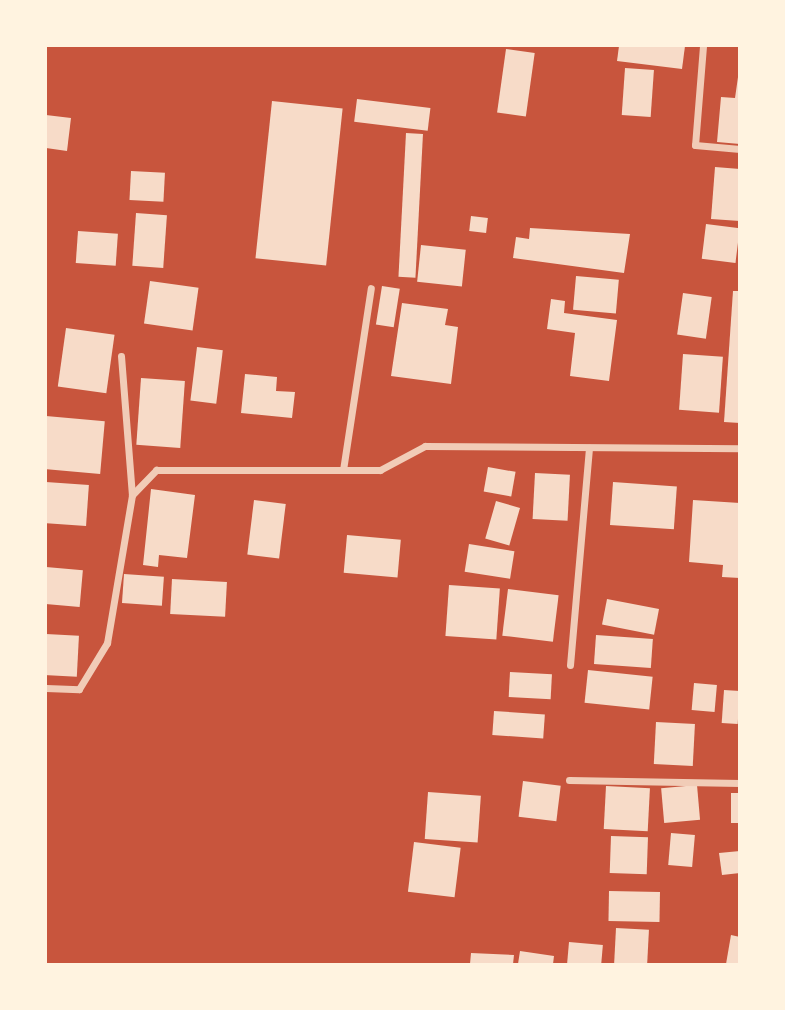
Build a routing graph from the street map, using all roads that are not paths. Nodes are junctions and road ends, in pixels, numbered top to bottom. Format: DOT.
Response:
graph roads {
  1 [pos="703,46"];
  2 [pos="740,149"];
  3 [pos="371,288"];
  4 [pos="121,356"];
  5 [pos="589,448"];
  6 [pos="740,449"];
  7 [pos="343,470"];
  8 [pos="132,495"];
  9 [pos="570,664"];
  10 [pos="46,688"];
  11 [pos="569,780"];
  12 [pos="740,783"];
  1 -- 2 [label="street"];
  3 -- 7 [label="street"];
  4 -- 8 [label="street"];
  5 -- 6 [label="street"];
  5 -- 7 [label="street"];
  5 -- 9 [label="street"];
  7 -- 8 [label="street"];
  8 -- 10 [label="street"];
  11 -- 12 [label="street"];
}
